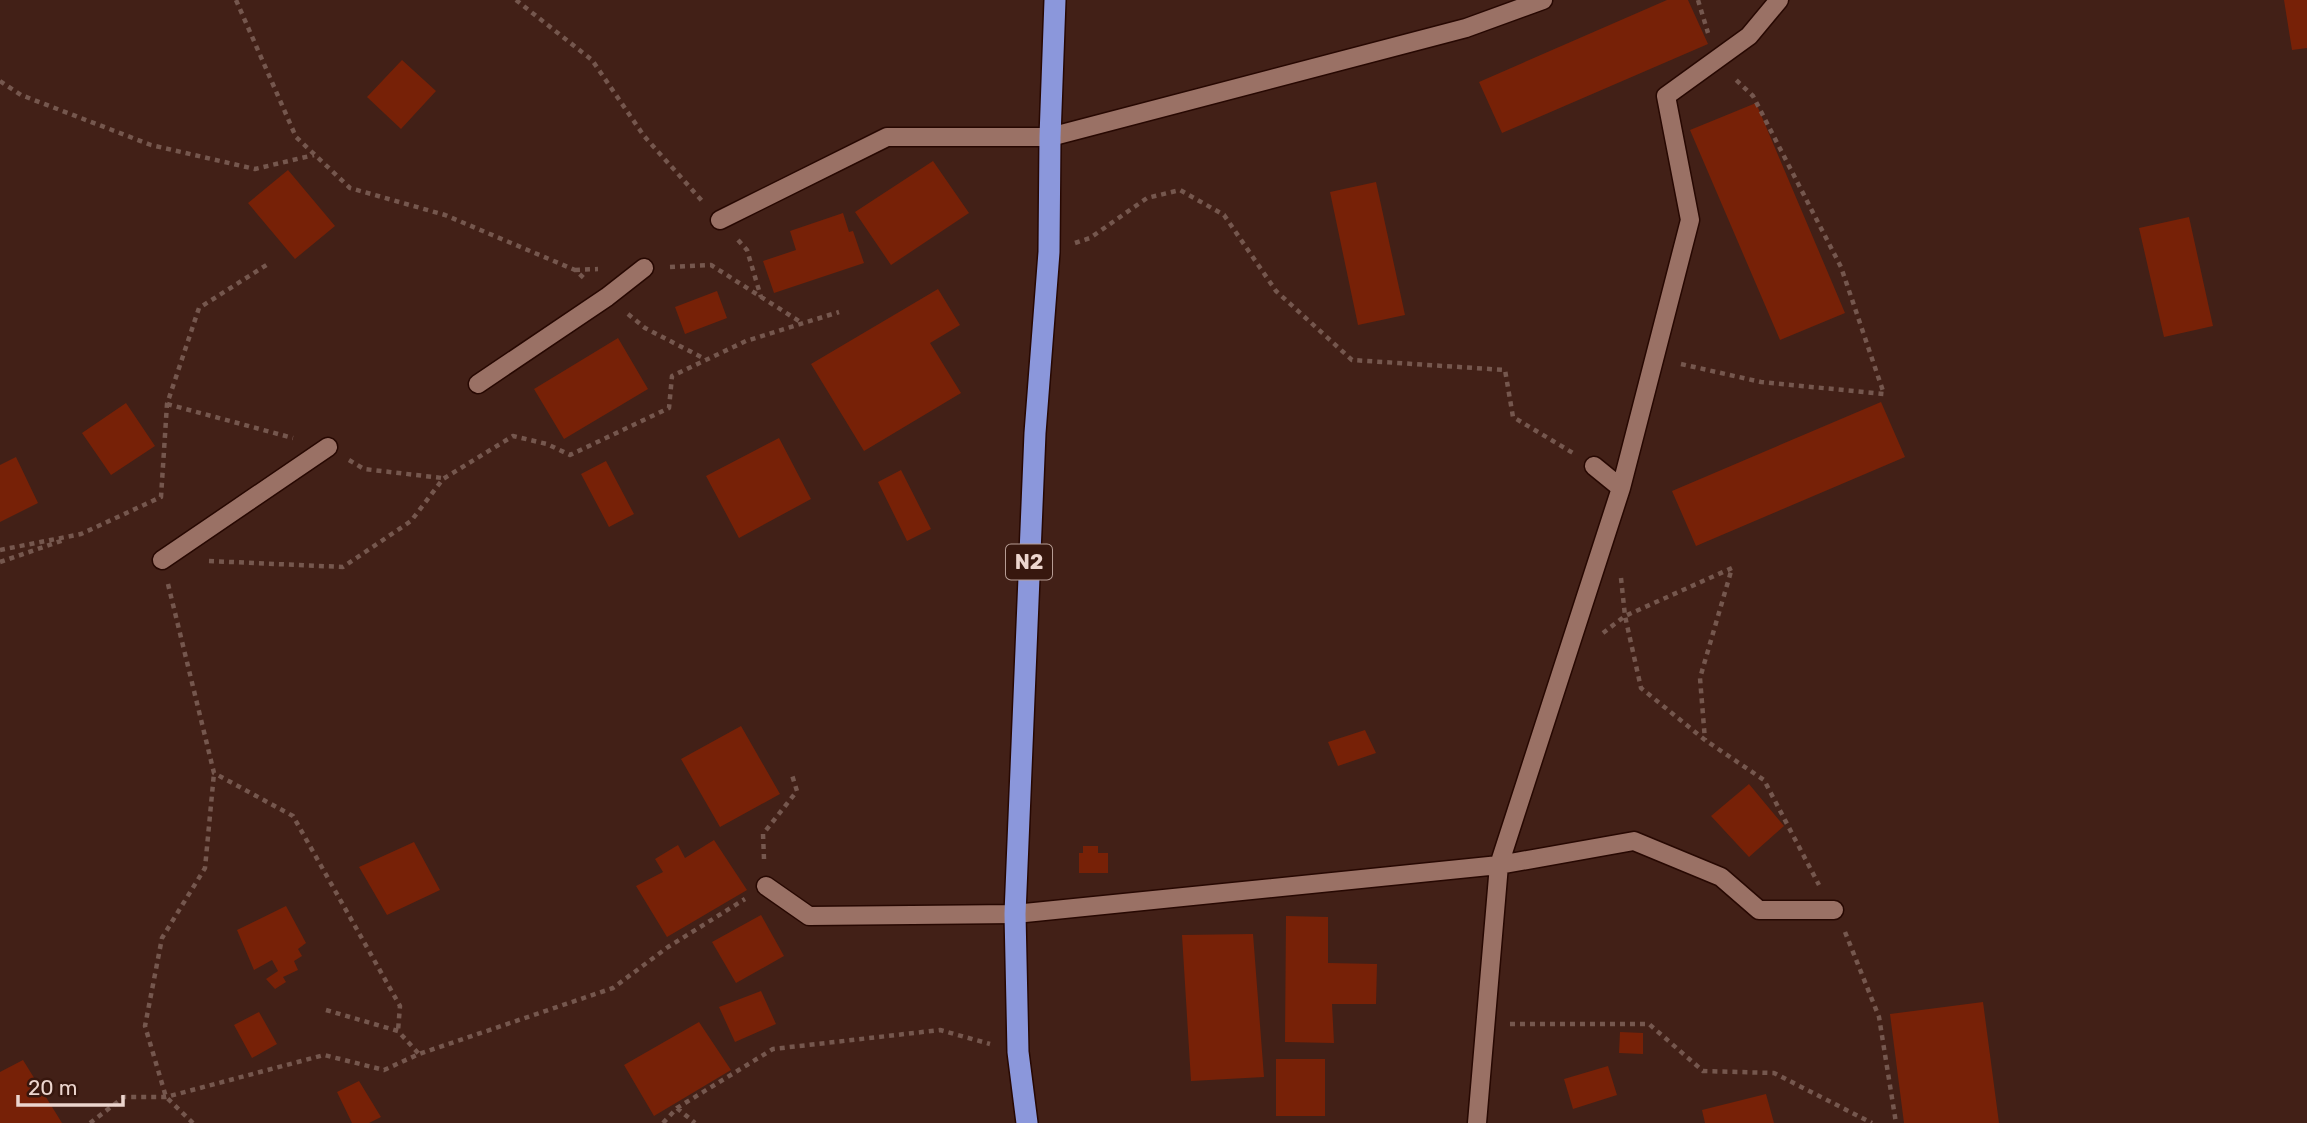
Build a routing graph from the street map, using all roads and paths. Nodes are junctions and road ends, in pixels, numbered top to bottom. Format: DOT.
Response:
graph roads {
  1 [pos="236,0"];
  2 [pos="516,0"];
  3 [pos="1055,0"];
  4 [pos="1542,0"];
  5 [pos="1698,0"];
  6 [pos="1779,0"];
  7 [pos="1716,60"];
  8 [pos="0,81"];
  9 [pos="1050,137"];
  10 [pos="315,155"];
  11 [pos="720,220"];
  12 [pos="1049,252"];
  13 [pos="268,264"];
  14 [pos="644,268"];
  15 [pos="575,270"];
  16 [pos="607,297"];
  17 [pos="761,297"];
  18 [pos="839,312"];
  19 [pos="803,324"];
  20 [pos="1655,358"];
  21 [pos="705,360"];
  22 [pos="478,384"];
  23 [pos="328,447"];
  24 [pos="1594,466"];
  25 [pos="1621,488"];
  26 [pos="81,534"];
  27 [pos="0,550"];
  28 [pos="162,560"];
  29 [pos="0,562"];
  30 [pos="1621,575"];
  31 [pos="1625,616"];
  32 [pos="1705,740"];
  33 [pos="214,773"];
  34 [pos="792,775"];
  35 [pos="1499,865"];
  36 [pos="766,886"];
  37 [pos="1834,910"];
  38 [pos="1015,914"];
  39 [pos="326,1010"];
  40 [pos="1486,1024"];
  41 [pos="398,1031"];
  42 [pos="1018,1052"];
  43 [pos="419,1054"];
  44 [pos="166,1097"];
  45 [pos="677,1108"];
  46 [pos="90,1123"];
  47 [pos="193,1123"];
  48 [pos="663,1123"];
  49 [pos="695,1123"];
  50 [pos="1027,1123"];
  51 [pos="1477,1123"];
  52 [pos="1872,1123"];
  53 [pos="1896,1123"];
  1 -- 10 [label="path"];
  2 -- 11 [label="path"];
  3 -- 9 [label="highway, N2"];
  4 -- 9 [label="street"];
  5 -- 7 [label="path"];
  6 -- 7 [label="street"];
  7 -- 20 [label="street"];
  7 -- 20 [label="path"];
  8 -- 10 [label="path"];
  9 -- 11 [label="street"];
  9 -- 12 [label="highway, N2"];
  10 -- 15 [label="path"];
  11 -- 17 [label="path"];
  12 -- 24 [label="path"];
  12 -- 38 [label="highway, N2"];
  13 -- 26 [label="path"];
  14 -- 15 [label="path"];
  14 -- 16 [label="street"];
  14 -- 17 [label="path"];
  15 -- 16 [label="path"];
  16 -- 21 [label="path"];
  16 -- 22 [label="street"];
  17 -- 19 [label="path"];
  18 -- 19 [label="path"];
  19 -- 21 [label="path"];
  20 -- 25 [label="street"];
  21 -- 28 [label="path"];
  23 -- 28 [label="street"];
  24 -- 25 [label="street"];
  25 -- 35 [label="street"];
  26 -- 27 [label="path"];
  26 -- 29 [label="path"];
  28 -- 33 [label="path"];
  30 -- 31 [label="path"];
  31 -- 32 [label="path"];
  31 -- 32 [label="path"];
  32 -- 37 [label="path"];
  33 -- 41 [label="path"];
  33 -- 44 [label="path"];
  34 -- 36 [label="path"];
  35 -- 37 [label="street"];
  35 -- 38 [label="street"];
  35 -- 40 [label="street"];
  36 -- 38 [label="street"];
  36 -- 43 [label="path"];
  37 -- 53 [label="path"];
  38 -- 42 [label="highway, N2"];
  39 -- 41 [label="path"];
  40 -- 51 [label="street"];
  40 -- 52 [label="path"];
  41 -- 43 [label="path"];
  42 -- 45 [label="path"];
  42 -- 50 [label="highway, N2"];
  43 -- 44 [label="path"];
  44 -- 46 [label="path"];
  44 -- 47 [label="path"];
  45 -- 48 [label="path"];
  45 -- 49 [label="path"];
}
